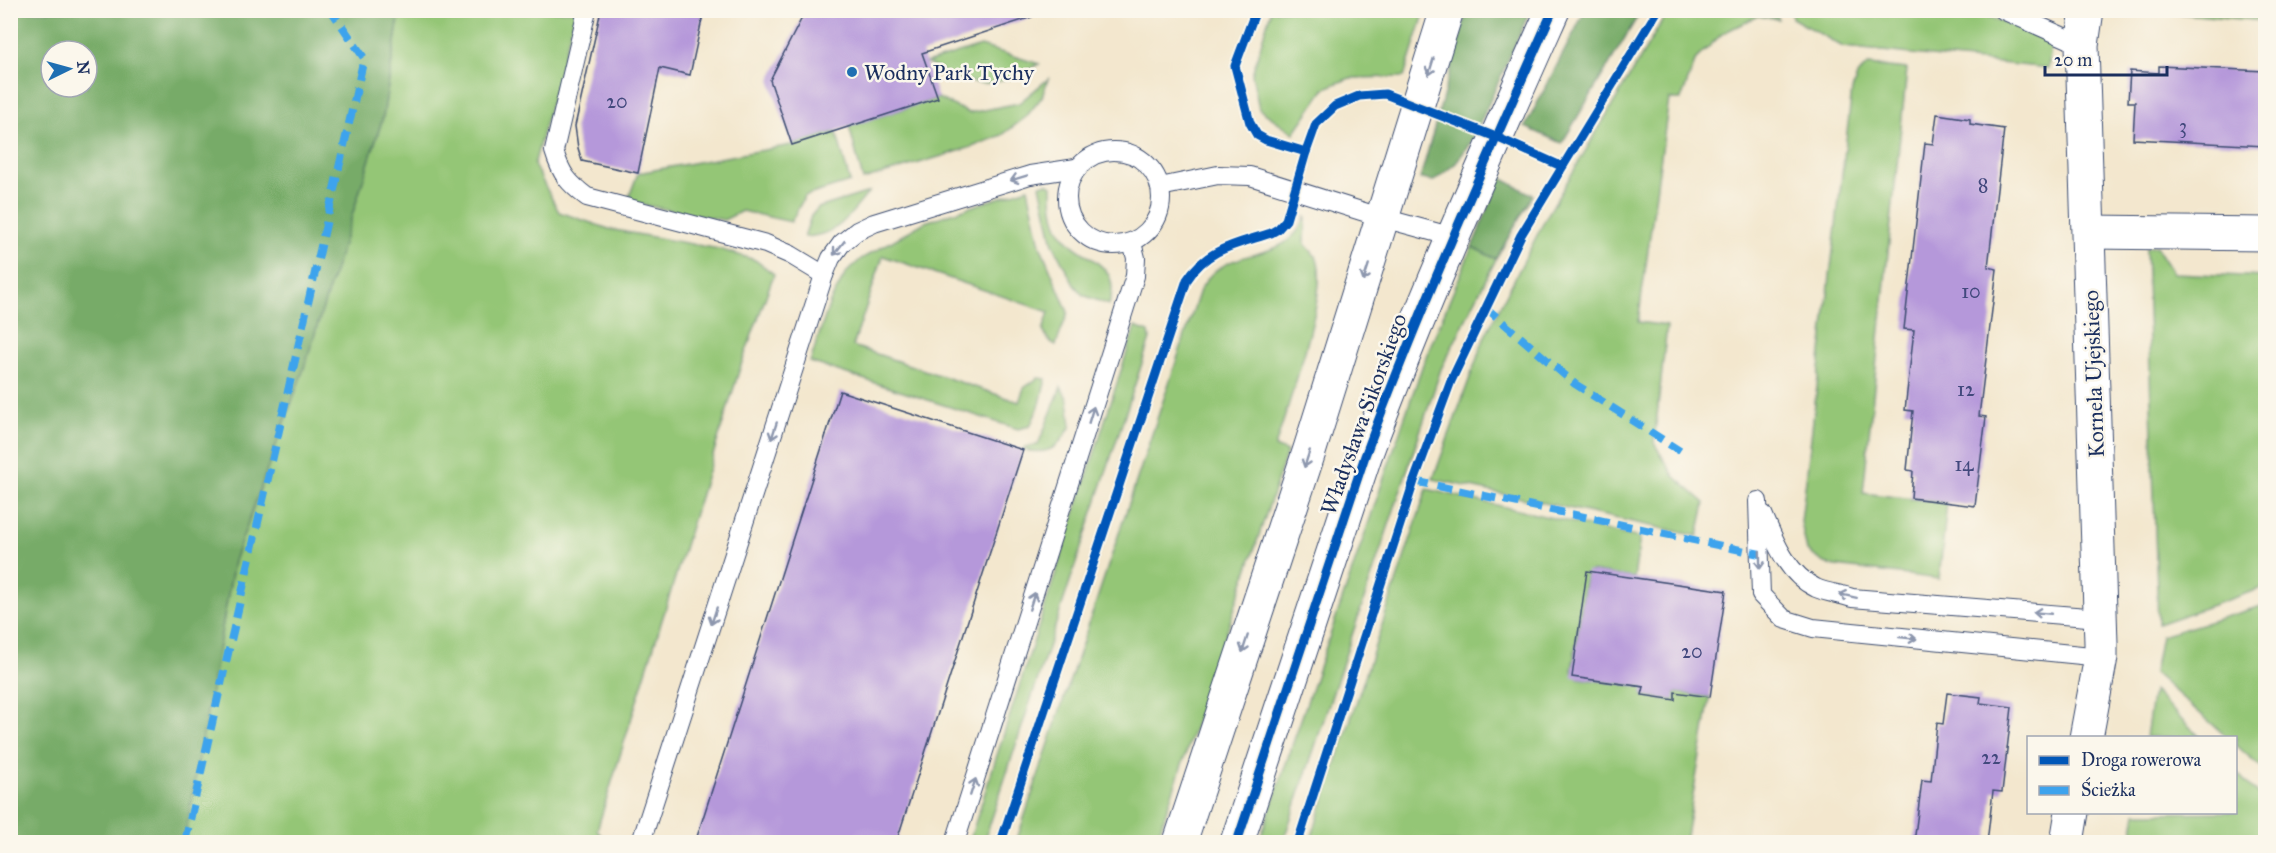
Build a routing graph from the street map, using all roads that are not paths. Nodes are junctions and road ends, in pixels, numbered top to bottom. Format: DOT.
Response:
graph roads {
  1 [pos="587,10"];
  2 [pos="1447,10"];
  3 [pos="1553,10"];
  4 [pos="2003,10"];
  5 [pos="2087,10"];
  6 [pos="2082,45"];
  7 [pos="1076,168"];
  8 [pos="1160,187"];
  9 [pos="1383,218"];
  10 [pos="2089,232"];
  11 [pos="2265,234"];
  12 [pos="1454,237"];
  13 [pos="1132,243"];
  14 [pos="824,275"];
  15 [pos="2100,618"];
  16 [pos="2101,657"];
  17 [pos="2086,736"];
  18 [pos="2072,814"];
  19 [pos="641,843"];
  20 [pos="955,843"];
  21 [pos="1180,843"];
  22 [pos="1237,843"];
  23 [pos="2067,843"];
  1 -- 14 [label="lane"];
  2 -- 9 [label="street, Władysława Sikorskiego, one-way"];
  3 -- 12 [label="street, Władysława Sikorskiego"];
  4 -- 6 [label="lane"];
  5 -- 6 [label="street, Kornela Ujejskiego"];
  6 -- 10 [label="street, Kornela Ujejskiego"];
  7 -- 8 [label="lane"];
  7 -- 13 [label="lane"];
  7 -- 14 [label="lane, one-way"];
  8 -- 9 [label="lane"];
  8 -- 13 [label="lane"];
  9 -- 12 [label="lane"];
  9 -- 21 [label="street, Władysława Sikorskiego, one-way"];
  10 -- 11 [label="street"];
  10 -- 15 [label="street, Kornela Ujejskiego"];
  12 -- 22 [label="street, Władysława Sikorskiego"];
  20 -- 13 [label="lane, one-way"];
  14 -- 19 [label="lane, one-way"];
  15 -- 16 [label="street, Kornela Ujejskiego"];
  15 -- 16 [label="lane, one-way"];
  16 -- 17 [label="street, Kornela Ujejskiego"];
  18 -- 23 [label="street"];
}
